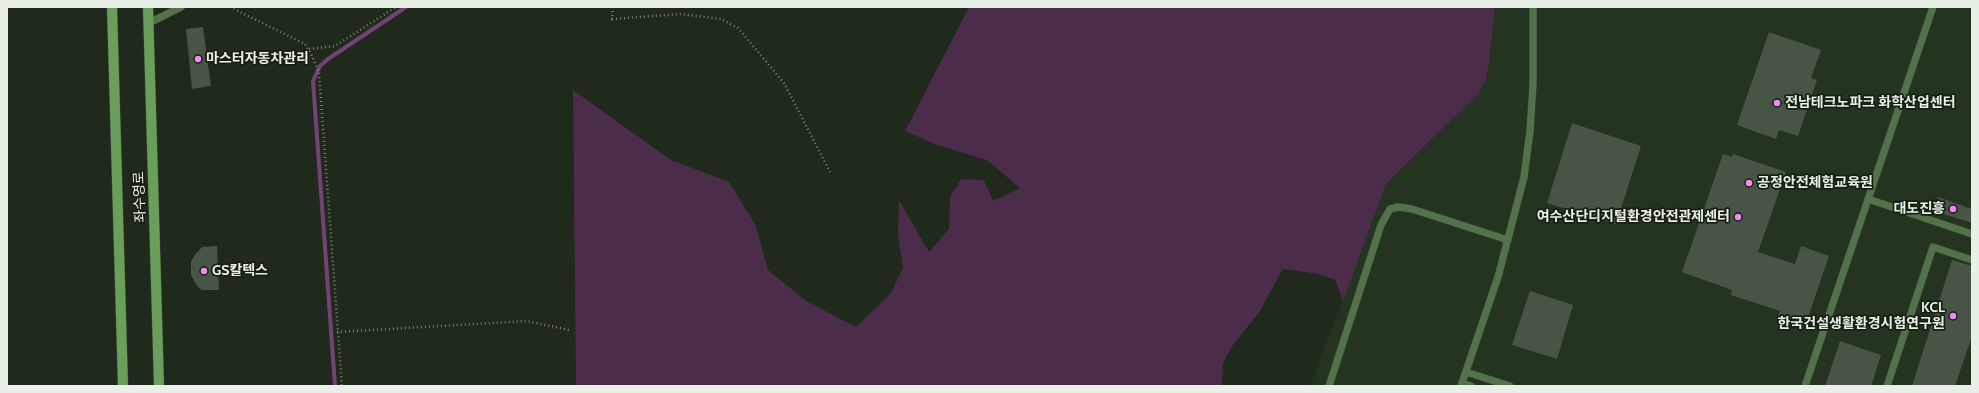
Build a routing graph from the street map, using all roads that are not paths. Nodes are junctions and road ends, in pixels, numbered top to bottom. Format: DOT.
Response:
graph roads {
  1 [pos="112,7"];
  2 [pos="148,7"];
  3 [pos="181,7"];
  4 [pos="1534,7"];
  5 [pos="1933,7"];
  6 [pos="149,23"];
  7 [pos="1868,199"];
  8 [pos="1972,234"];
  9 [pos="1508,240"];
  10 [pos="1972,260"];
  11 [pos="1466,372"];
  12 [pos="1462,385"];
  13 [pos="123,386"];
  14 [pos="159,386"];
  15 [pos="1329,386"];
  16 [pos="1471,386"];
  17 [pos="1510,386"];
  18 [pos="1805,386"];
  19 [pos="1887,386"];
  1 -- 13 [label="street, 좌수영로"];
  2 -- 6 [label="street, 좌수영로"];
  3 -- 6 [label="lane"];
  4 -- 9 [label="lane"];
  5 -- 7 [label="lane"];
  6 -- 14 [label="street, 좌수영로"];
  7 -- 8 [label="lane"];
  7 -- 18 [label="lane"];
  9 -- 11 [label="lane"];
  9 -- 15 [label="lane"];
  10 -- 19 [label="lane"];
  11 -- 12 [label="lane"];
  11 -- 17 [label="lane"];
  12 -- 16 [label="lane"];
}
